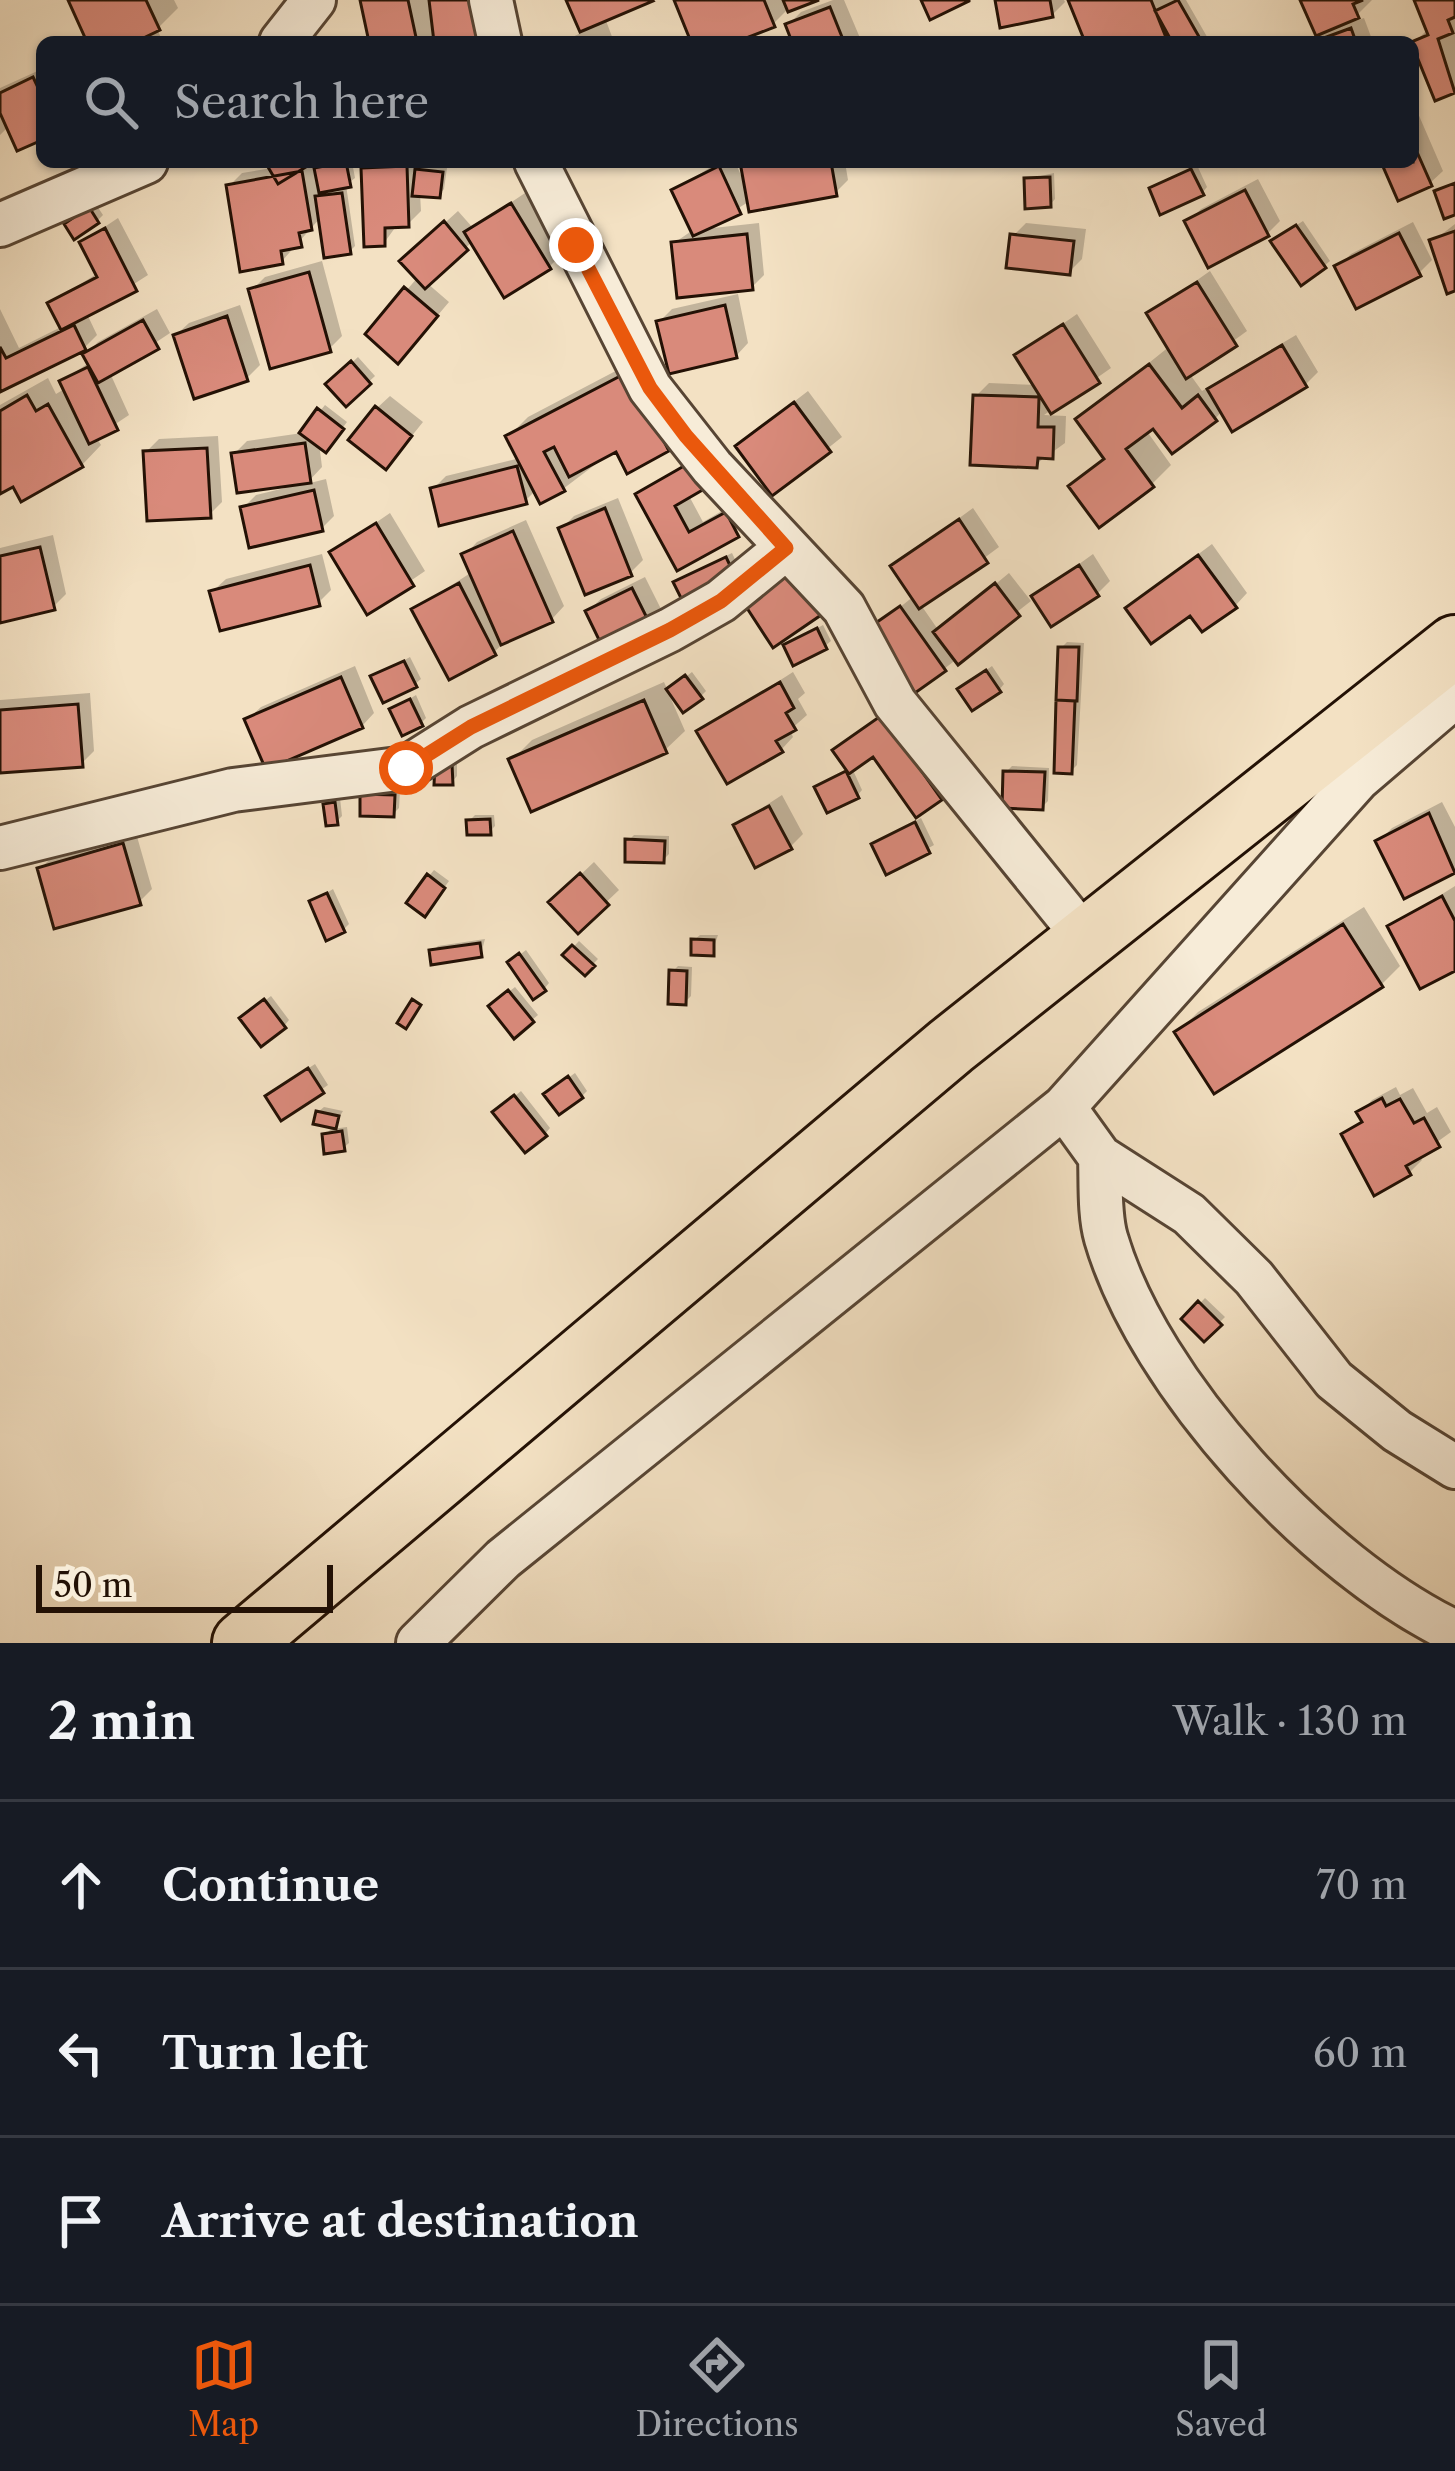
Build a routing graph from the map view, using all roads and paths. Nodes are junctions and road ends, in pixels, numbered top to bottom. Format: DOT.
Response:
graph roads {
  1 [pos="314,0"];
  2 [pos="491,0"];
  3 [pos="286,36"];
  4 [pos="499,36"];
  5 [pos="132,168"];
  6 [pos="539,168"];
  7 [pos="0,225"];
  8 [pos="786,548"];
  9 [pos="1455,646"];
  10 [pos="1455,696"];
  11 [pos="0,848"];
  12 [pos="1086,939"];
  13 [pos="1064,1107"];
  14 [pos="1100,1156"];
  15 [pos="1455,1467"];
  16 [pos="1455,1632"];
  17 [pos="243,1643"];
  18 [pos="418,1643"];
  1 -- 3 [label="street"];
  2 -- 4 [label="street"];
  5 -- 7 [label="street"];
  6 -- 8 [label="street"];
  8 -- 11 [label="street"];
  8 -- 12 [label="street"];
  9 -- 12 [label="highway"];
  10 -- 13 [label="street"];
  12 -- 17 [label="highway"];
  13 -- 14 [label="street"];
  13 -- 18 [label="street"];
  14 -- 15 [label="street"];
  14 -- 16 [label="street"];
}
